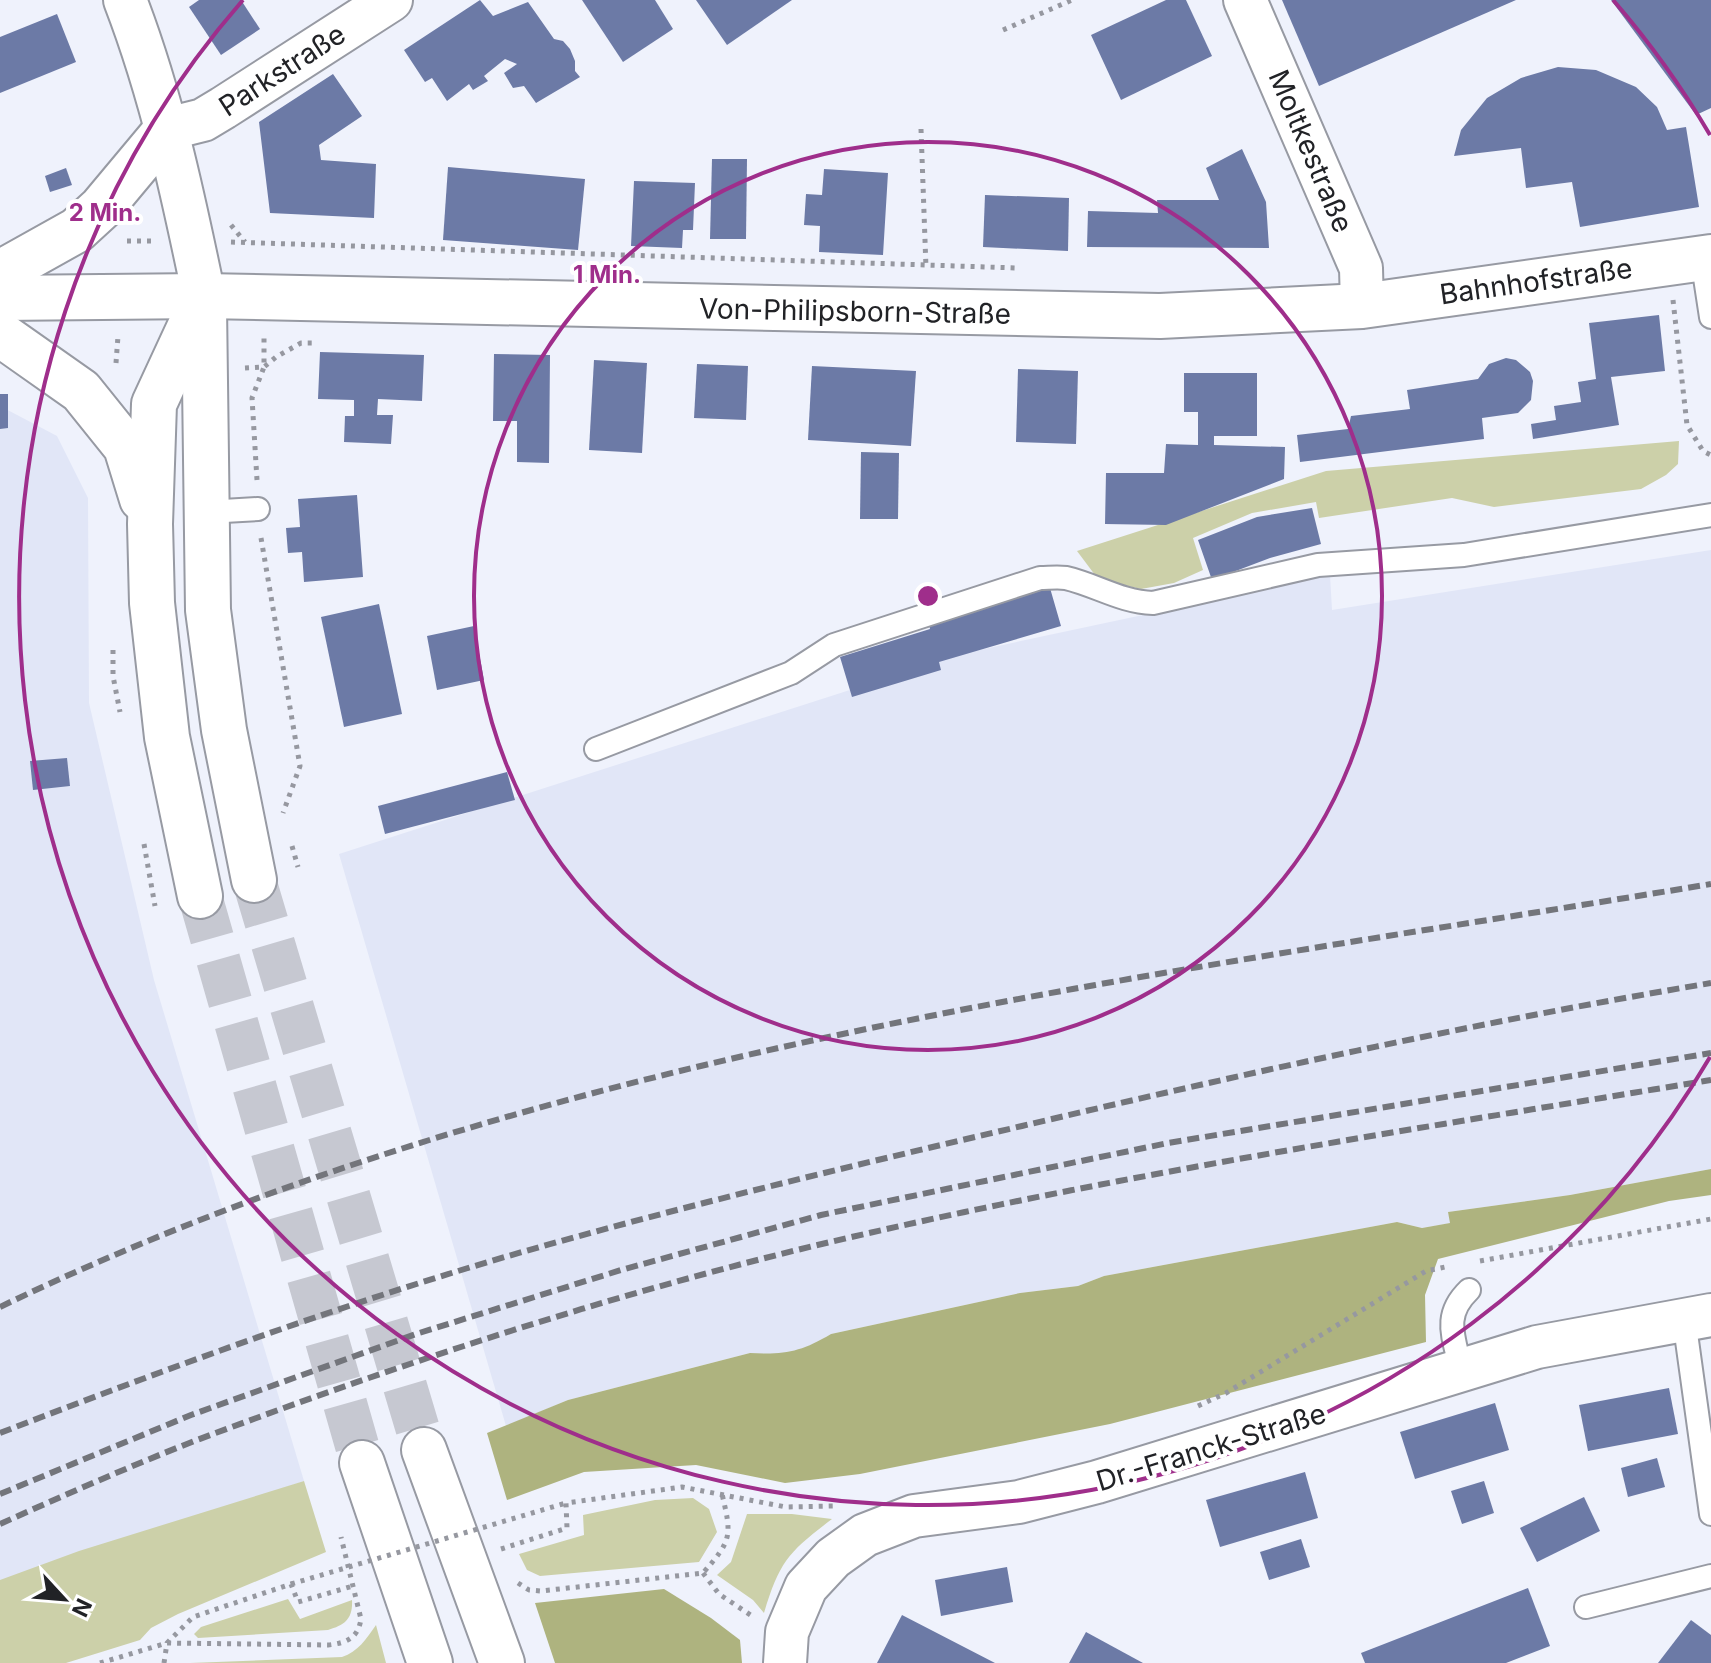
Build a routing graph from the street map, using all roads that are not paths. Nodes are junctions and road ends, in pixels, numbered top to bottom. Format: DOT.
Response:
graph roads {
  1 [pos="125,0"];
  2 [pos="391,0"];
  3 [pos="1245,0"];
  4 [pos="167,129"];
  5 [pos="1706,258"];
  6 [pos="0,273"];
  7 [pos="204,296"];
  8 [pos="0,298"];
  9 [pos="1362,306"];
  10 [pos="1711,317"];
  11 [pos="0,334"];
  12 [pos="258,509"];
  13 [pos="206,512"];
  14 [pos="1711,515"];
  15 [pos="150,524"];
  16 [pos="596,749"];
  17 [pos="254,880"];
  18 [pos="200,896"];
  19 [pos="1469,1290"];
  20 [pos="1698,1317"];
  21 [pos="1461,1370"];
  22 [pos="424,1450"];
  23 [pos="362,1463"];
  24 [pos="1711,1514"];
  25 [pos="1711,1576"];
  26 [pos="1586,1607"];
  27 [pos="786,1648"];
  28 [pos="430,1663"];
  29 [pos="502,1663"];
  1 -- 4 [label="street"];
  2 -- 4 [label="street, Parkstraße"];
  3 -- 9 [label="street, Moltkestraße"];
  4 -- 6 [label="main road"];
  4 -- 7 [label="street"];
  5 -- 9 [label="main road, Bahnhofstraße"];
  5 -- 10 [label="lane"];
  7 -- 8 [label="main road, Von-Philipsborn-Straße"];
  7 -- 9 [label="main road, Von-Philipsborn-Straße"];
  7 -- 13 [label="main road"];
  7 -- 15 [label="main road"];
  11 -- 15 [label="main road"];
  12 -- 13 [label="lane"];
  13 -- 17 [label="main road"];
  14 -- 16 [label="lane"];
  15 -- 18 [label="main road"];
  19 -- 21 [label="lane"];
  20 -- 21 [label="street, Dr.-Franck-Straße"];
  20 -- 24 [label="lane"];
  21 -- 27 [label="street, Dr.-Franck-Straße"];
  22 -- 29 [label="main road"];
  23 -- 28 [label="main road"];
  25 -- 26 [label="lane"];
}
